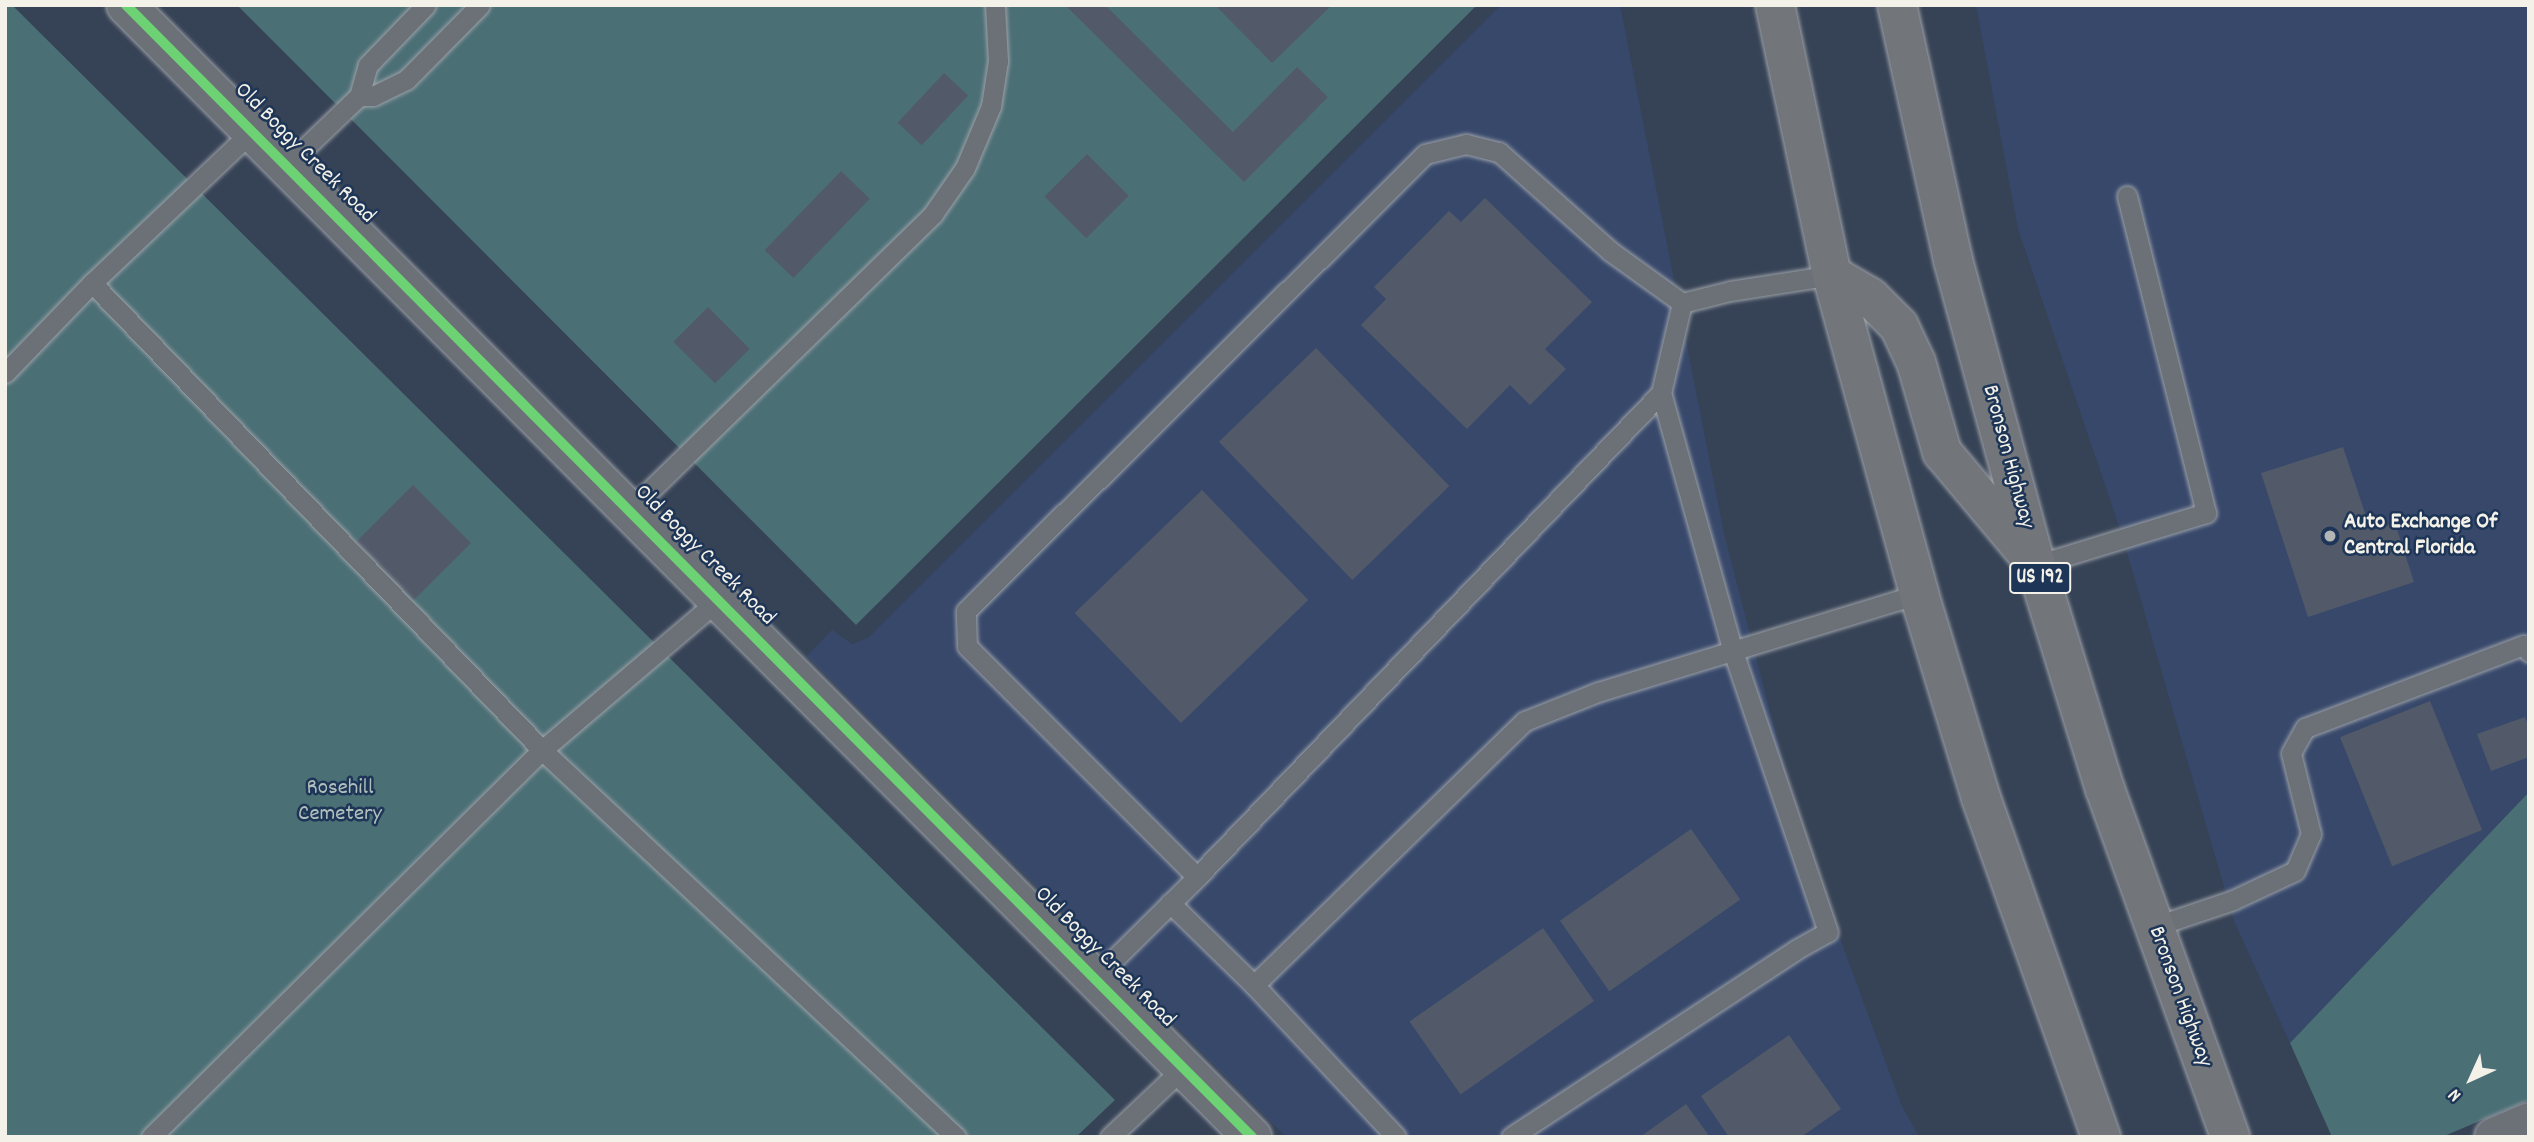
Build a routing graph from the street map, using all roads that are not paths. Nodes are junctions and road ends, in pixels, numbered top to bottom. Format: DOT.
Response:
graph roads {
  1 [pos="127,5"];
  2 [pos="426,5"];
  3 [pos="480,5"];
  4 [pos="995,5"];
  5 [pos="1775,5"];
  6 [pos="1897,5"];
  7 [pos="359,96"];
  8 [pos="252,131"];
  9 [pos="286,166"];
  10 [pos="2127,196"];
  11 [pos="1832,275"];
  12 [pos="92,283"];
  13 [pos="1682,303"];
  14 [pos="5,373"];
  15 [pos="1661,393"];
  16 [pos="629,511"];
  17 [pos="2036,565"];
  18 [pos="1919,594"];
  19 [pos="718,600"];
  20 [pos="1733,652"];
  21 [pos="2529,652"];
  22 [pos="542,750"];
  23 [pos="1197,877"];
  24 [pos="1170,903"];
  25 [pos="2153,927"];
  26 [pos="1095,978"];
  27 [pos="1254,985"];
  28 [pos="1183,1068"];
  29 [pos="2529,1122"];
  30 [pos="151,1137"];
  31 [pos="956,1137"];
  32 [pos="1110,1137"];
  33 [pos="1252,1137"];
  34 [pos="1396,1137"];
  35 [pos="1511,1137"];
  36 [pos="2101,1137"];
  37 [pos="2230,1137"];
  38 [pos="2494,1137"];
  1 -- 8 [label="street, Old Boggy Creek Road"];
  2 -- 7 [label="lane"];
  3 -- 7 [label="lane"];
  4 -- 16 [label="lane"];
  5 -- 11 [label="highway"];
  6 -- 17 [label="highway, Bronson Highway / US 192"];
  7 -- 9 [label="lane"];
  8 -- 9 [label="street, Old Boggy Creek Road"];
  8 -- 12 [label="lane"];
  9 -- 16 [label="street, Old Boggy Creek Road"];
  10 -- 17 [label="lane"];
  11 -- 13 [label="lane"];
  11 -- 17 [label="highway"];
  11 -- 18 [label="highway"];
  12 -- 14 [label="lane"];
  12 -- 22 [label="lane"];
  13 -- 15 [label="lane"];
  13 -- 23 [label="lane"];
  15 -- 20 [label="lane"];
  15 -- 23 [label="lane"];
  16 -- 19 [label="street, Old Boggy Creek Road"];
  17 -- 25 [label="highway, Bronson Highway / US 192"];
  18 -- 20 [label="lane"];
  18 -- 36 [label="highway"];
  19 -- 22 [label="lane"];
  19 -- 26 [label="street, Old Boggy Creek Road"];
  20 -- 27 [label="lane"];
  20 -- 35 [label="lane"];
  21 -- 25 [label="lane"];
  22 -- 30 [label="lane"];
  22 -- 31 [label="lane"];
  23 -- 24 [label="lane"];
  24 -- 26 [label="lane"];
  24 -- 27 [label="lane"];
  25 -- 37 [label="highway, Bronson Highway / US 192"];
  26 -- 28 [label="street, Old Boggy Creek Road"];
  27 -- 34 [label="lane"];
  28 -- 32 [label="lane"];
  28 -- 33 [label="street, Old Boggy Creek Road"];
  29 -- 38 [label="street"];
}
